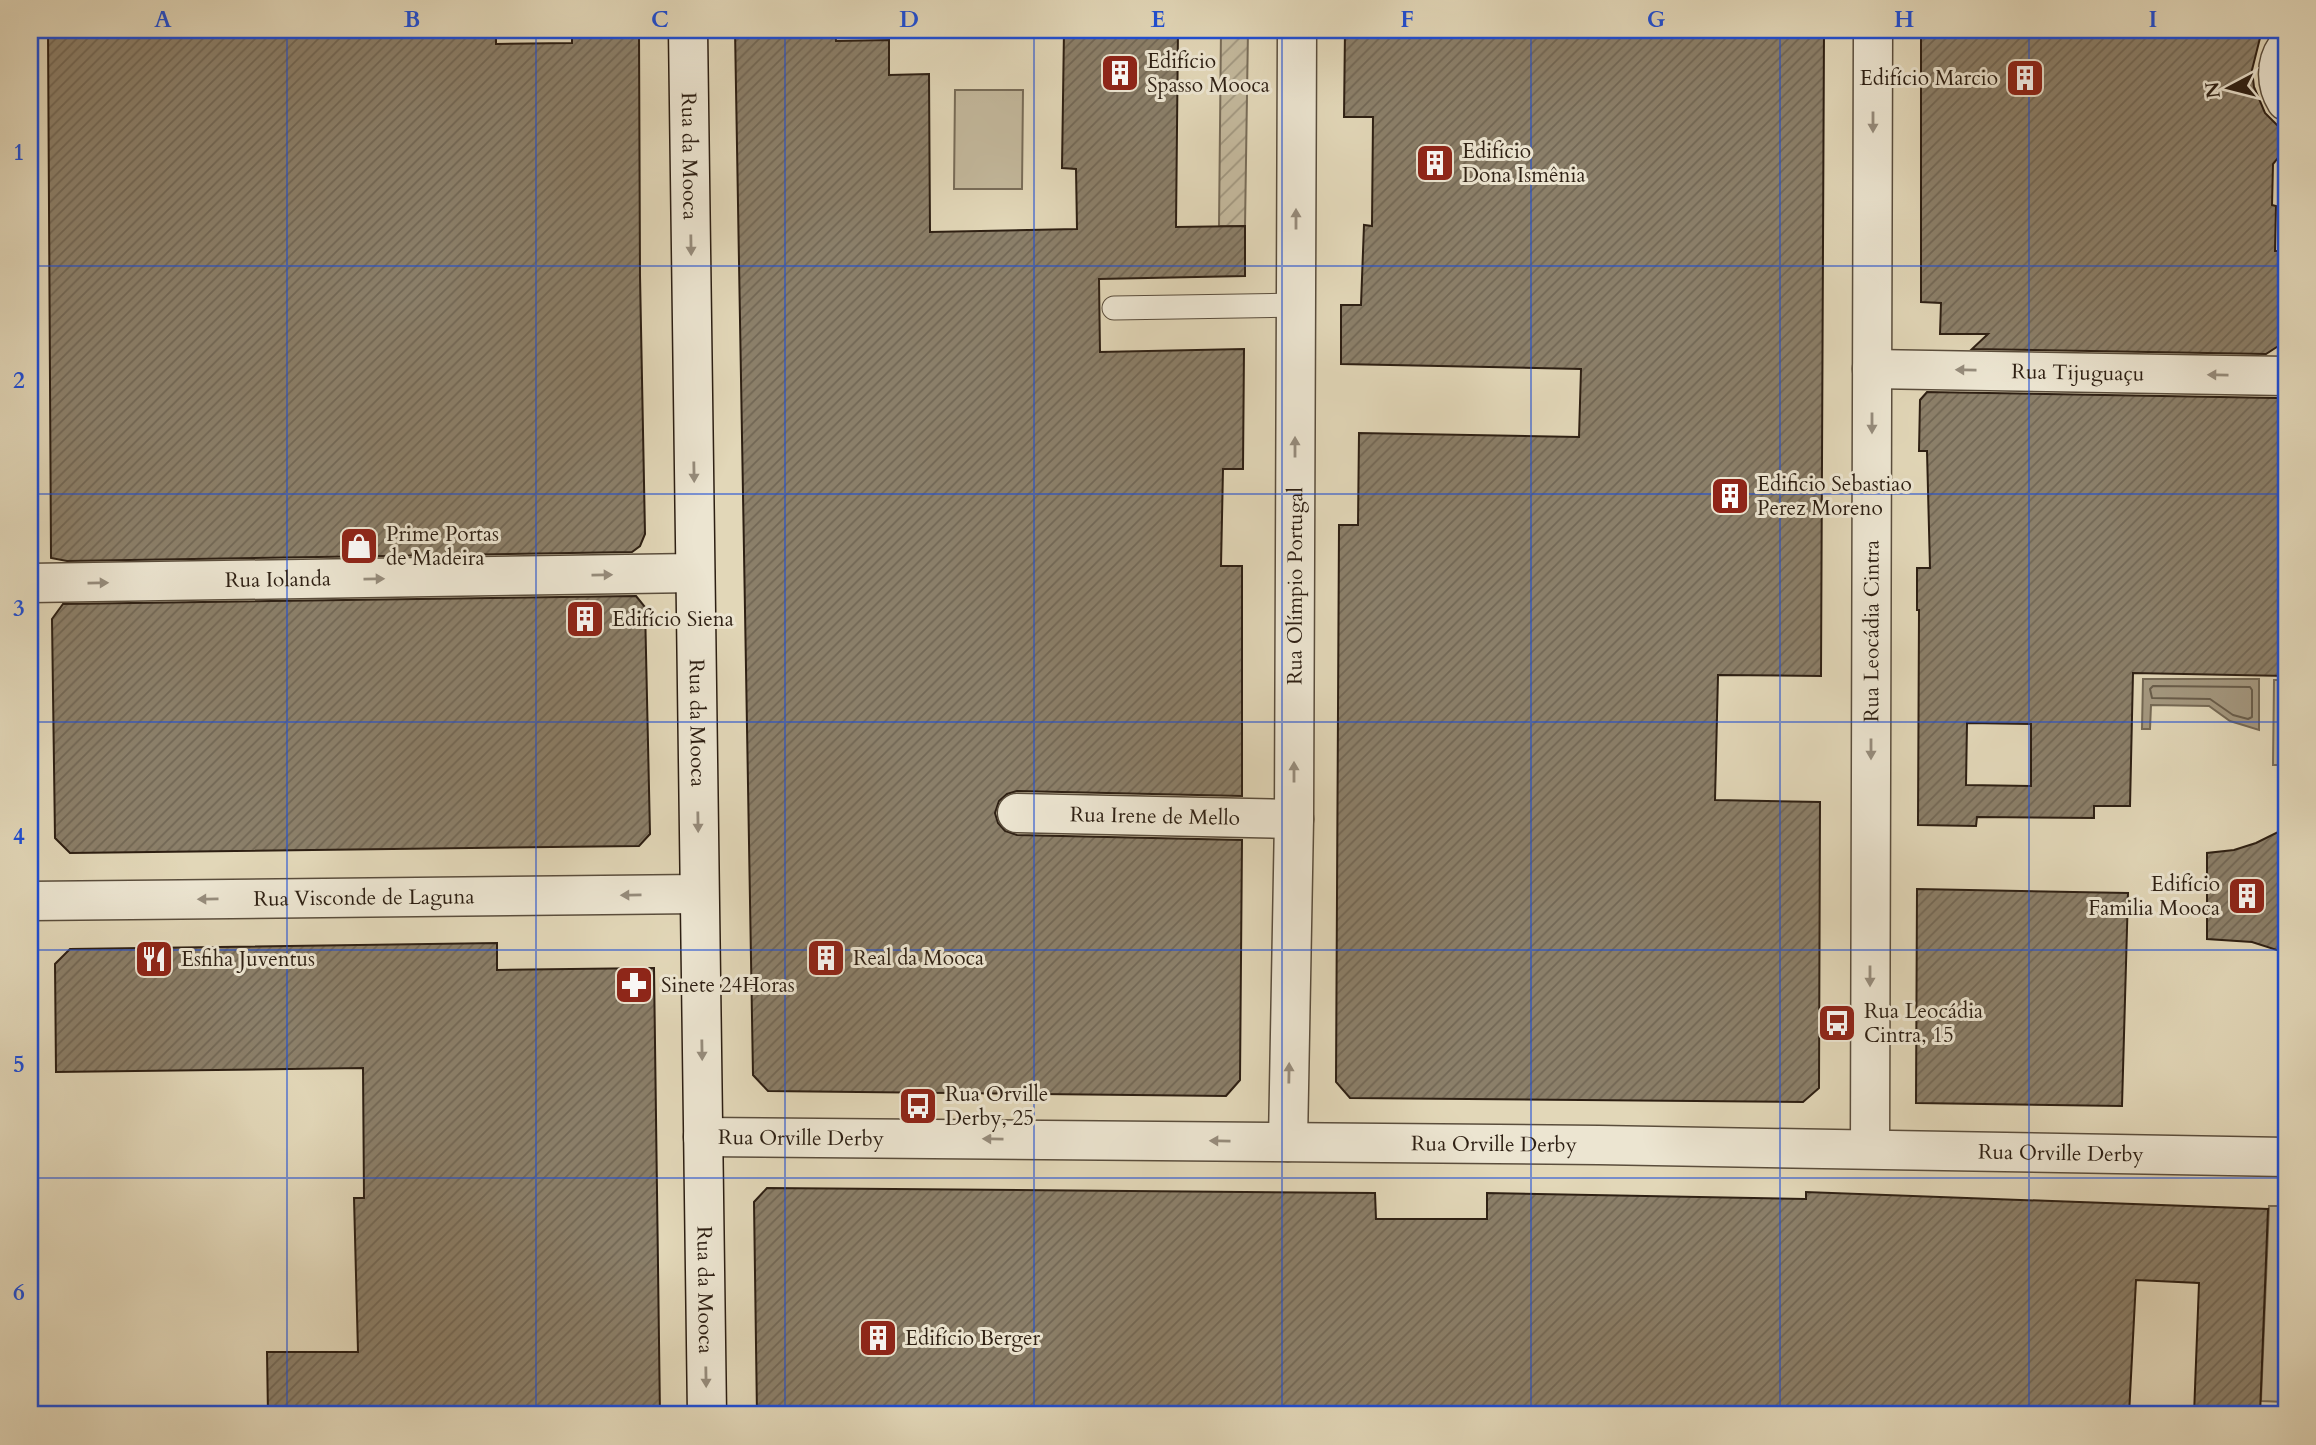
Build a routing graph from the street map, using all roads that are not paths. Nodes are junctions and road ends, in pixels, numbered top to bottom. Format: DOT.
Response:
graph roads {
  1 [pos="688,30"];
  2 [pos="1297,30"];
  3 [pos="1873,30"];
  4 [pos="2286,48"];
  5 [pos="2286,101"];
  6 [pos="1295,305"];
  7 [pos="1114,307"];
  8 [pos="1872,369"];
  9 [pos="2286,376"];
  10 [pos="695,573"];
  11 [pos="30,583"];
  12 [pos="1017,813"];
  13 [pos="1294,819"];
  14 [pos="699,894"];
  15 [pos="30,901"];
  16 [pos="703,1137"];
  17 [pos="1289,1142"];
  18 [pos="1870,1149"];
  19 [pos="2286,1157"];
  20 [pos="706,1415"];
  1 -- 10 [label="street, Rua da Mooca, one-way"];
  6 -- 2 [label="street, Rua Olímpio Portugal, one-way"];
  3 -- 8 [label="street, Rua Leocádia Cintra, one-way"];
  4 -- 5 [label="street"];
  6 -- 7 [label="lane"];
  13 -- 6 [label="street, Rua Olímpio Portugal, one-way"];
  9 -- 8 [label="street, Rua Tijuguaçu, one-way"];
  8 -- 18 [label="street, Rua Leocádia Cintra, one-way"];
  11 -- 10 [label="street, Rua Iolanda, one-way"];
  10 -- 14 [label="street, Rua da Mooca, one-way"];
  12 -- 13 [label="street, Rua Irene de Mello"];
  17 -- 13 [label="street, Rua Olímpio Portugal, one-way"];
  14 -- 15 [label="street, Rua Visconde de Laguna, one-way"];
  14 -- 16 [label="street, Rua da Mooca, one-way"];
  17 -- 16 [label="street, Rua Orville Derby, one-way"];
  16 -- 20 [label="street, Rua da Mooca, one-way"];
  17 -- 18 [label="street, Rua Orville Derby"];
  18 -- 19 [label="street, Rua Orville Derby"];
}
